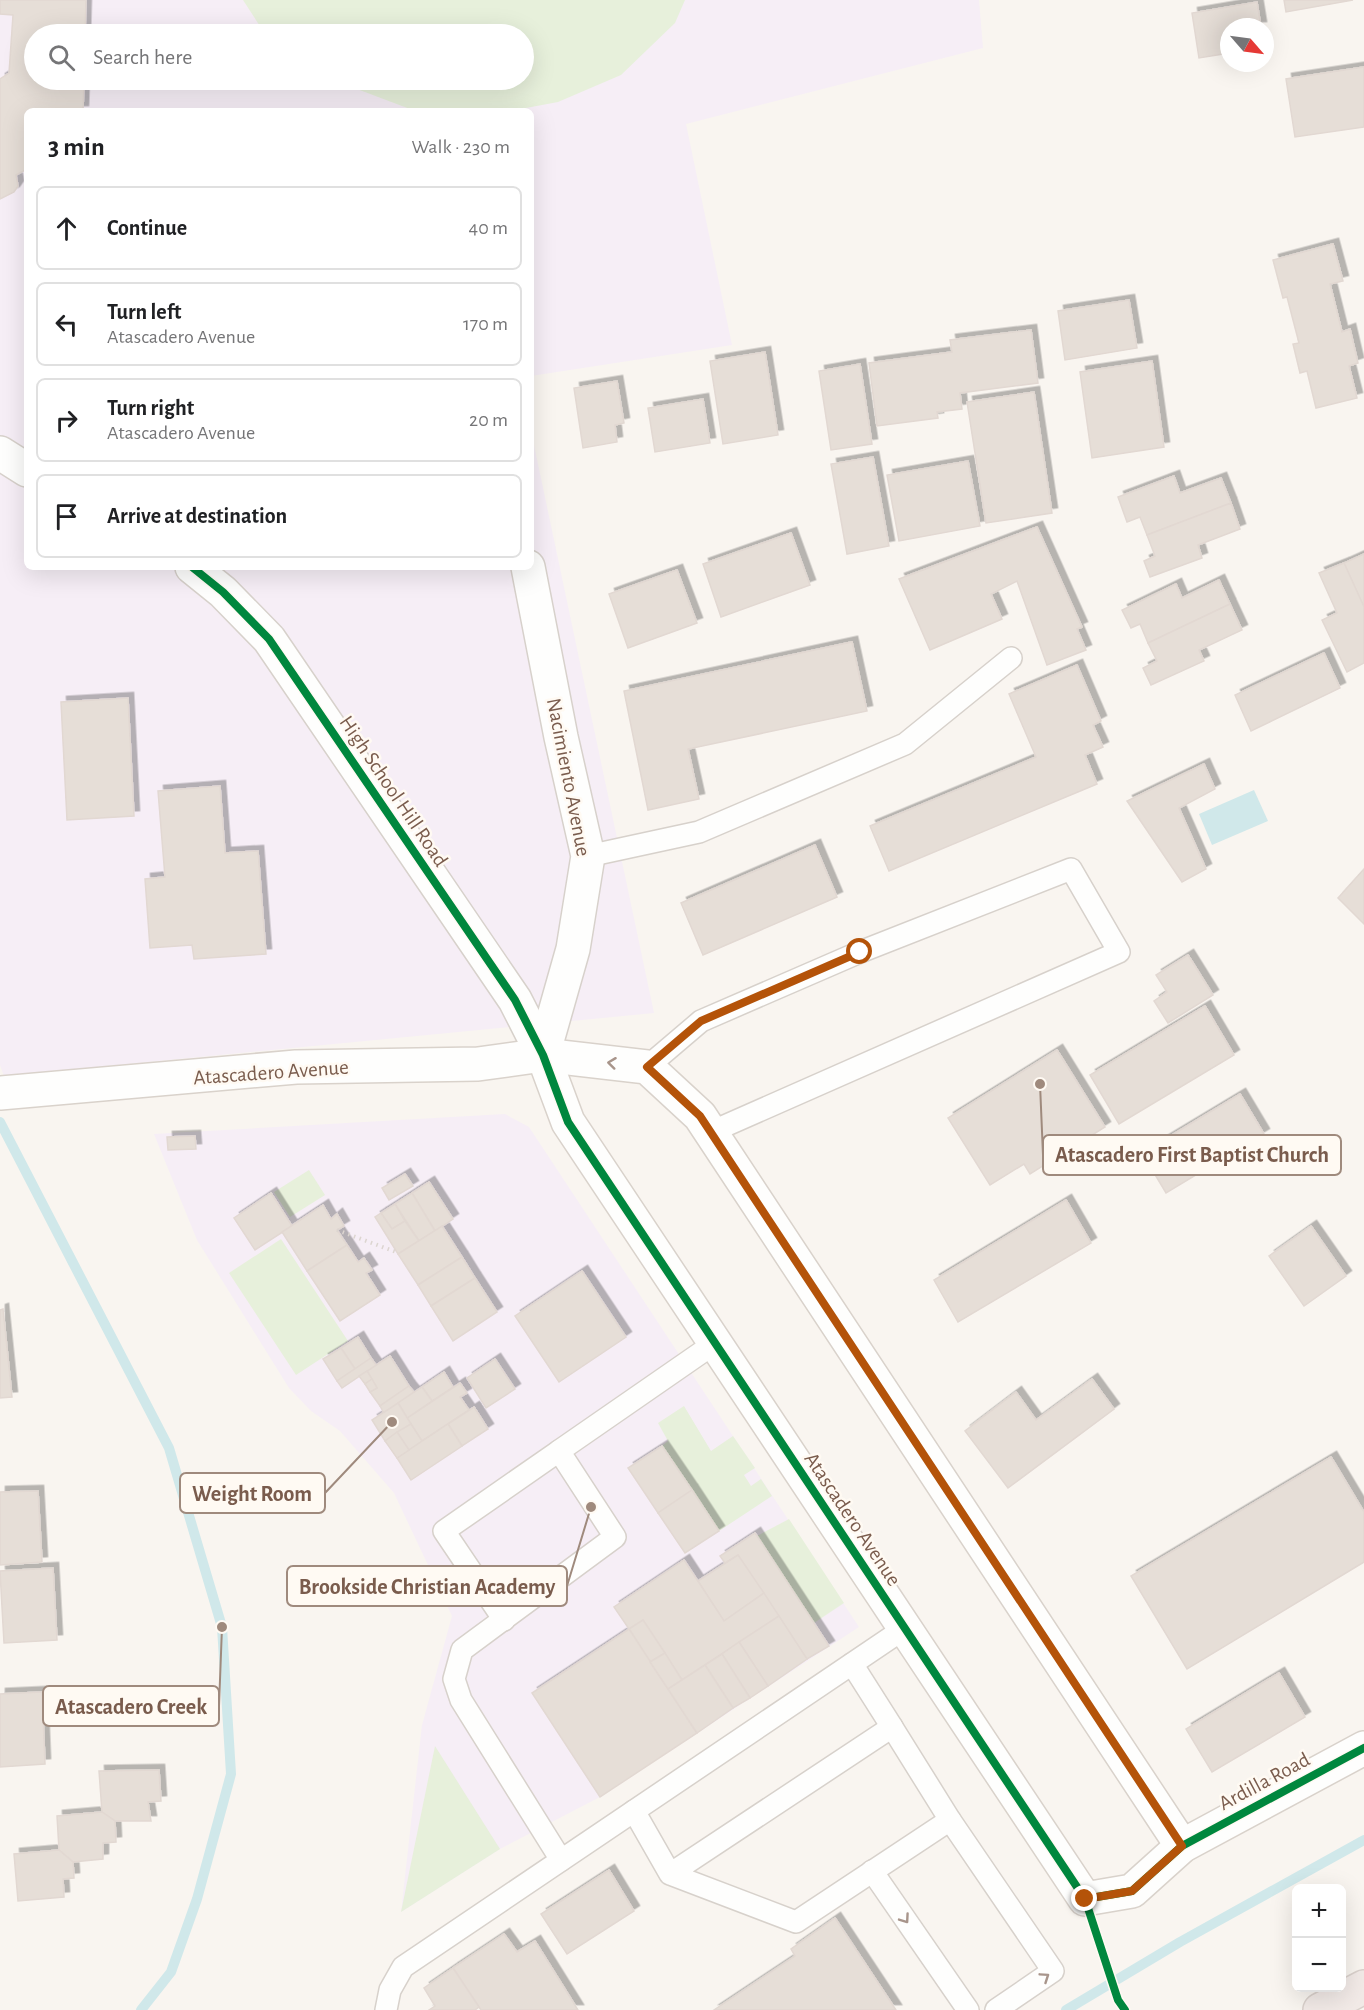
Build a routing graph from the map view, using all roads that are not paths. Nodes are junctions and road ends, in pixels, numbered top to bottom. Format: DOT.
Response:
graph roads {
  1 [pos="0,453"];
  2 [pos="24,468"];
  3 [pos="196,570"];
  4 [pos="529,570"];
  5 [pos="1011,658"];
  6 [pos="588,856"];
  7 [pos="543,1055"];
  8 [pos="647,1067"];
  9 [pos="6,1093"];
  10 [pos="711,1132"];
  11 [pos="715,1342"];
  12 [pos="559,1451"];
  13 [pos="504,1620"];
  14 [pos="905,1629"];
  15 [pos="852,1664"];
  16 [pos="892,1727"];
  17 [pos="1364,1748"];
  18 [pos="634,1811"];
  19 [pos="950,1820"];
  20 [pos="1182,1846"];
  21 [pos="561,1860"];
  22 [pos="872,1871"];
  23 [pos="670,1874"];
  24 [pos="1364,1987"];
  25 [pos="387,2010"];
  26 [pos="968,2010"];
  27 [pos="996,2010"];
  28 [pos="1320,2010"];
  1 -- 2 [label="street"];
  3 -- 7 [label="street, High School Hill Road"];
  4 -- 6 [label="street, Nacimiento Avenue"];
  5 -- 6 [label="lane"];
  6 -- 7 [label="street, Nacimiento Avenue"];
  8 -- 7 [label="street, Atascadero Avenue, one-way"];
  7 -- 9 [label="street, Atascadero Avenue"];
  7 -- 11 [label="street, Atascadero Avenue"];
  8 -- 10 [label="street"];
  8 -- 10 [label="lane"];
  10 -- 20 [label="street"];
  11 -- 12 [label="lane"];
  11 -- 14 [label="street, Atascadero Avenue"];
  12 -- 13 [label="lane"];
  12 -- 13 [label="lane"];
  13 -- 21 [label="lane"];
  14 -- 15 [label="lane"];
  14 -- 20 [label="street, Atascadero Avenue"];
  15 -- 16 [label="lane"];
  15 -- 18 [label="lane"];
  16 -- 19 [label="lane"];
  16 -- 23 [label="lane"];
  17 -- 20 [label="street, Ardilla Road"];
  18 -- 21 [label="lane"];
  18 -- 23 [label="lane"];
  19 -- 22 [label="lane"];
  27 -- 19 [label="lane, one-way"];
  21 -- 25 [label="lane"];
  22 -- 23 [label="lane"];
  22 -- 26 [label="lane, one-way"];
  24 -- 28 [label="highway"];
}
